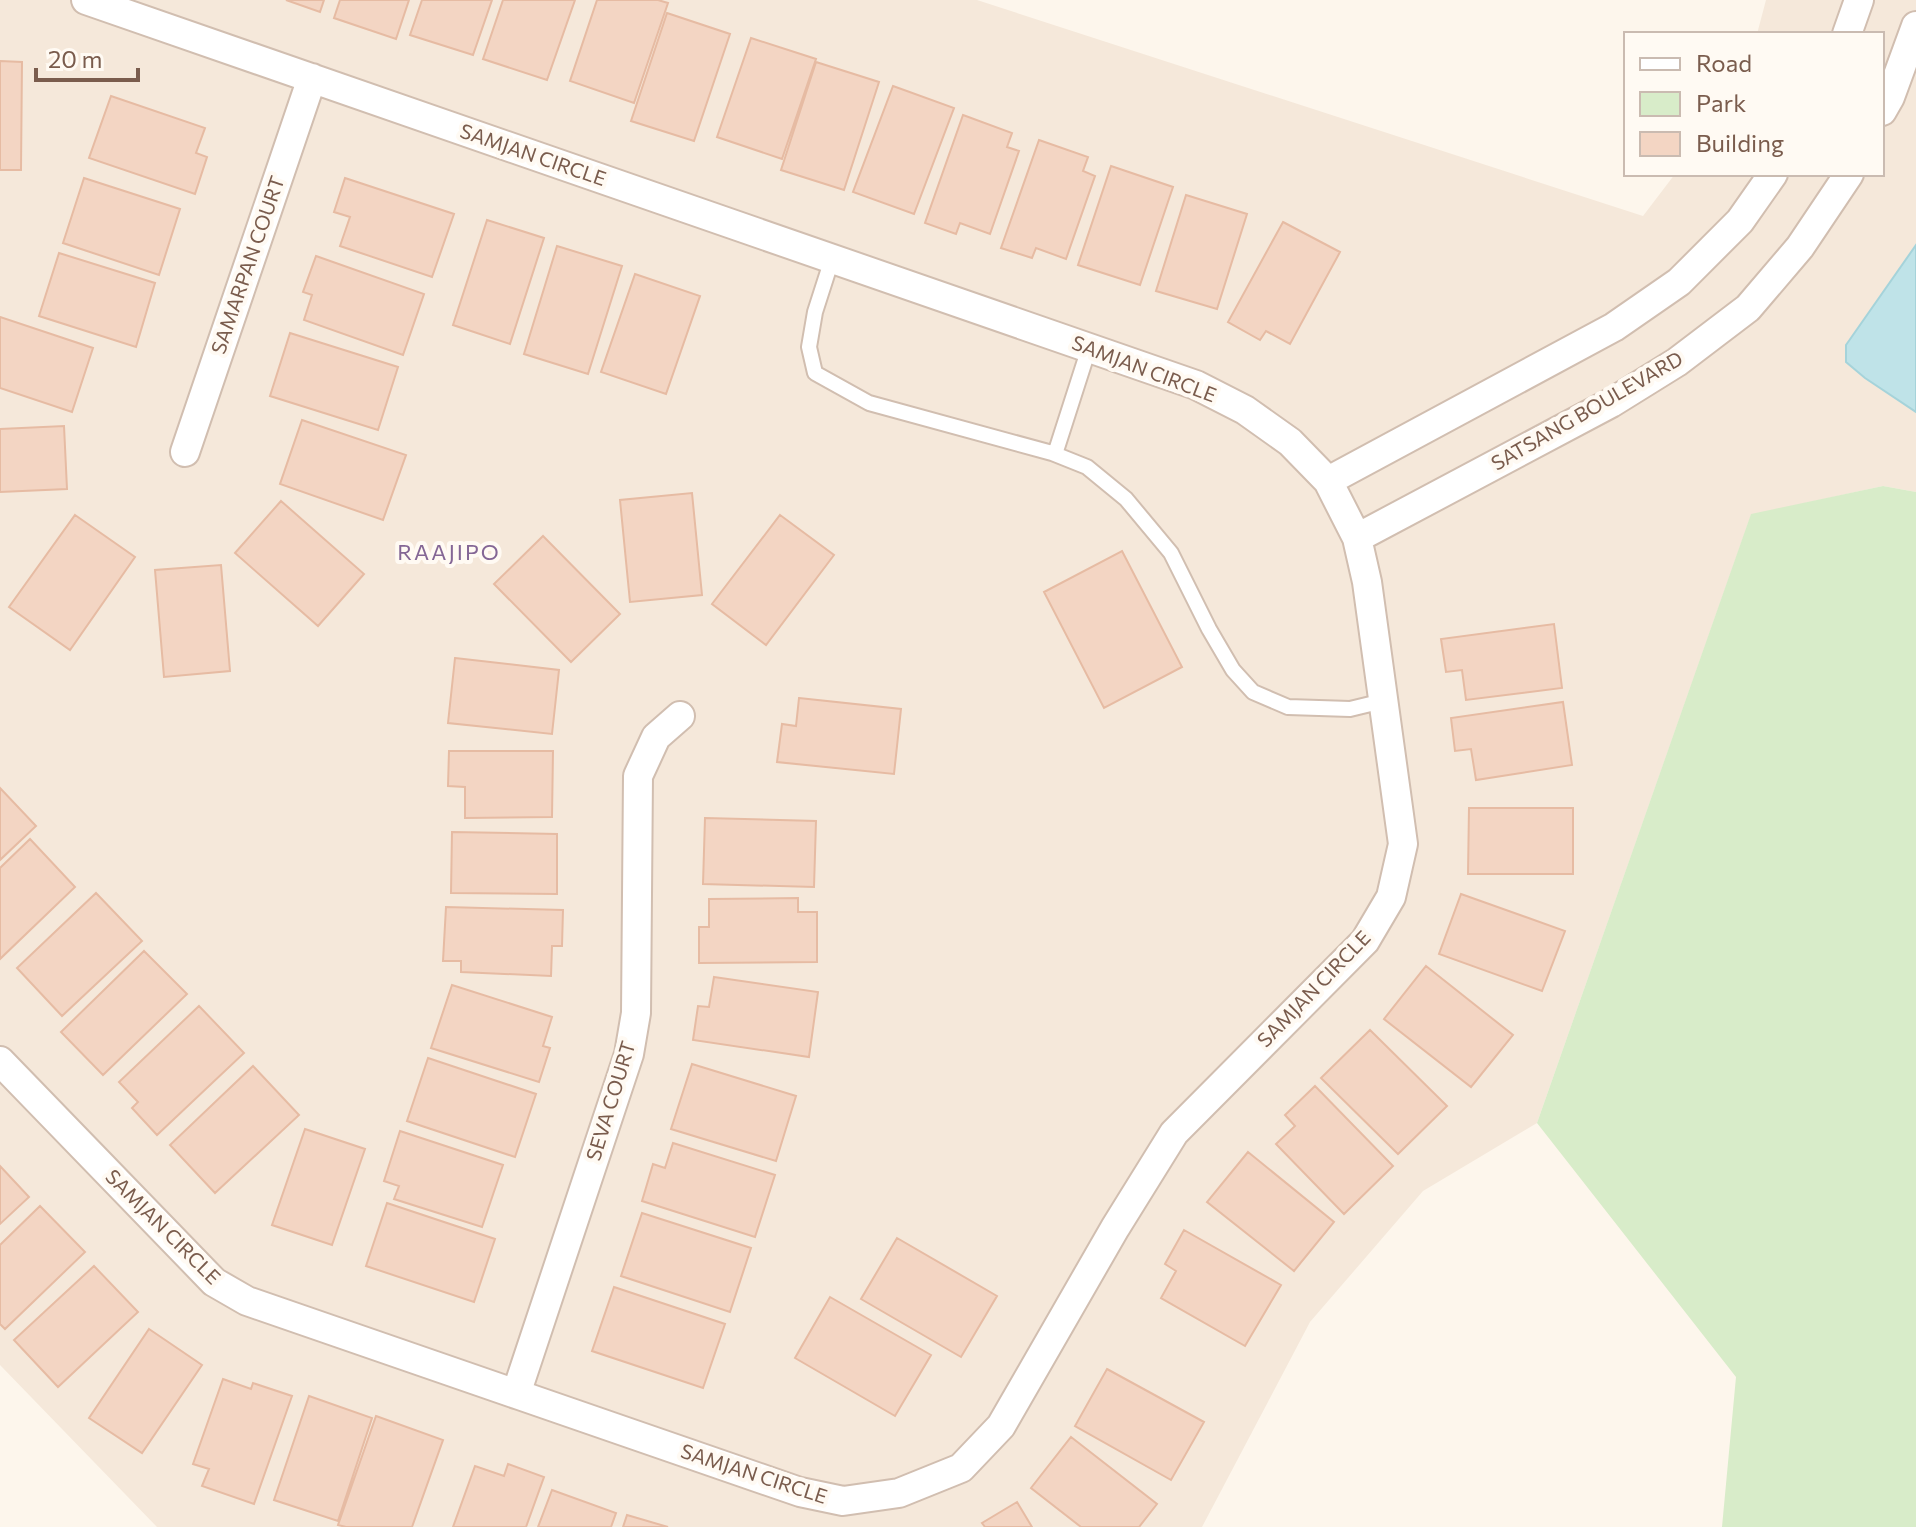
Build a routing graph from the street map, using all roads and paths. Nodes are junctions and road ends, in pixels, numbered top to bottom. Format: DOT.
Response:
graph roads {
  1 [pos="86,0"];
  2 [pos="1859,0"];
  3 [pos="1916,26"];
  4 [pos="1848,32"];
  5 [pos="312,78"];
  6 [pos="1884,108"];
  7 [pos="1772,176"];
  8 [pos="1848,176"];
  9 [pos="832,259"];
  10 [pos="1089,348"];
  11 [pos="185,452"];
  12 [pos="1055,454"];
  13 [pos="1328,481"];
  14 [pos="1357,538"];
  15 [pos="1383,701"];
  16 [pos="680,716"];
  17 [pos="0,1061"];
  18 [pos="516,1394"];
  1 -- 5 [label="street, SAMJAN CIRCLE"];
  2 -- 4 [label="street"];
  3 -- 6 [label="street"];
  5 -- 9 [label="street, SAMJAN CIRCLE"];
  5 -- 11 [label="street, SAMARPAN COURT"];
  7 -- 13 [label="street"];
  8 -- 14 [label="street, SATSANG BOULEVARD"];
  9 -- 10 [label="street, SAMJAN CIRCLE"];
  9 -- 12 [label="lane"];
  10 -- 12 [label="lane"];
  10 -- 13 [label="street, SAMJAN CIRCLE"];
  12 -- 15 [label="lane"];
  13 -- 14 [label="street, SAMJAN CIRCLE"];
  14 -- 15 [label="street, SAMJAN CIRCLE"];
  15 -- 18 [label="street, SAMJAN CIRCLE"];
  16 -- 18 [label="street, SEVA COURT"];
  17 -- 18 [label="street, SAMJAN CIRCLE"];
}
